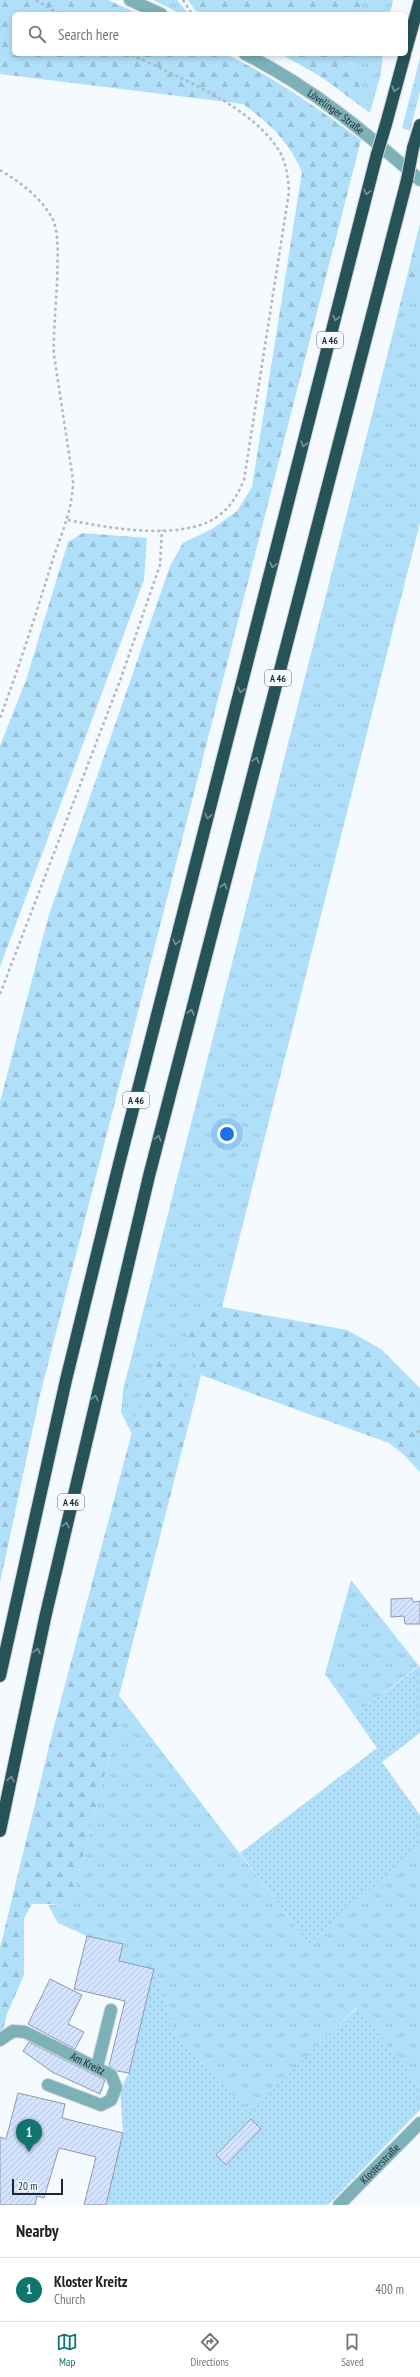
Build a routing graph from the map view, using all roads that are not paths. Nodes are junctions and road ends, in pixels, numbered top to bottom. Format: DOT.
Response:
graph roads {
  1 [pos="130,0"];
  2 [pos="420,0"];
  3 [pos="144,3"];
  4 [pos="158,12"];
  5 [pos="408,43"];
  6 [pos="248,56"];
  7 [pos="404,56"];
  8 [pos="420,125"];
  9 [pos="420,180"];
  10 [pos="0,1676"];
  11 [pos="0,1831"];
  12 [pos="111,2010"];
  13 [pos="0,2040"];
  14 [pos="97,2067"];
  15 [pos="48,2085"];
  16 [pos="420,2123"];
  17 [pos="339,2205"];
  1 -- 3 [label="street"];
  2 -- 5 [label="highway"];
  3 -- 4 [label="street"];
  6 -- 9 [label="street, Lövelinger Straße"];
  7 -- 10 [label="highway, A 46, one-way, bridge"];
  11 -- 8 [label="highway, A 46, one-way, bridge"];
  12 -- 14 [label="street"];
  13 -- 14 [label="street, Am Kreitz"];
  14 -- 15 [label="street, Am Kreitz"];
  16 -- 17 [label="street, Klosterstraße"];
}
